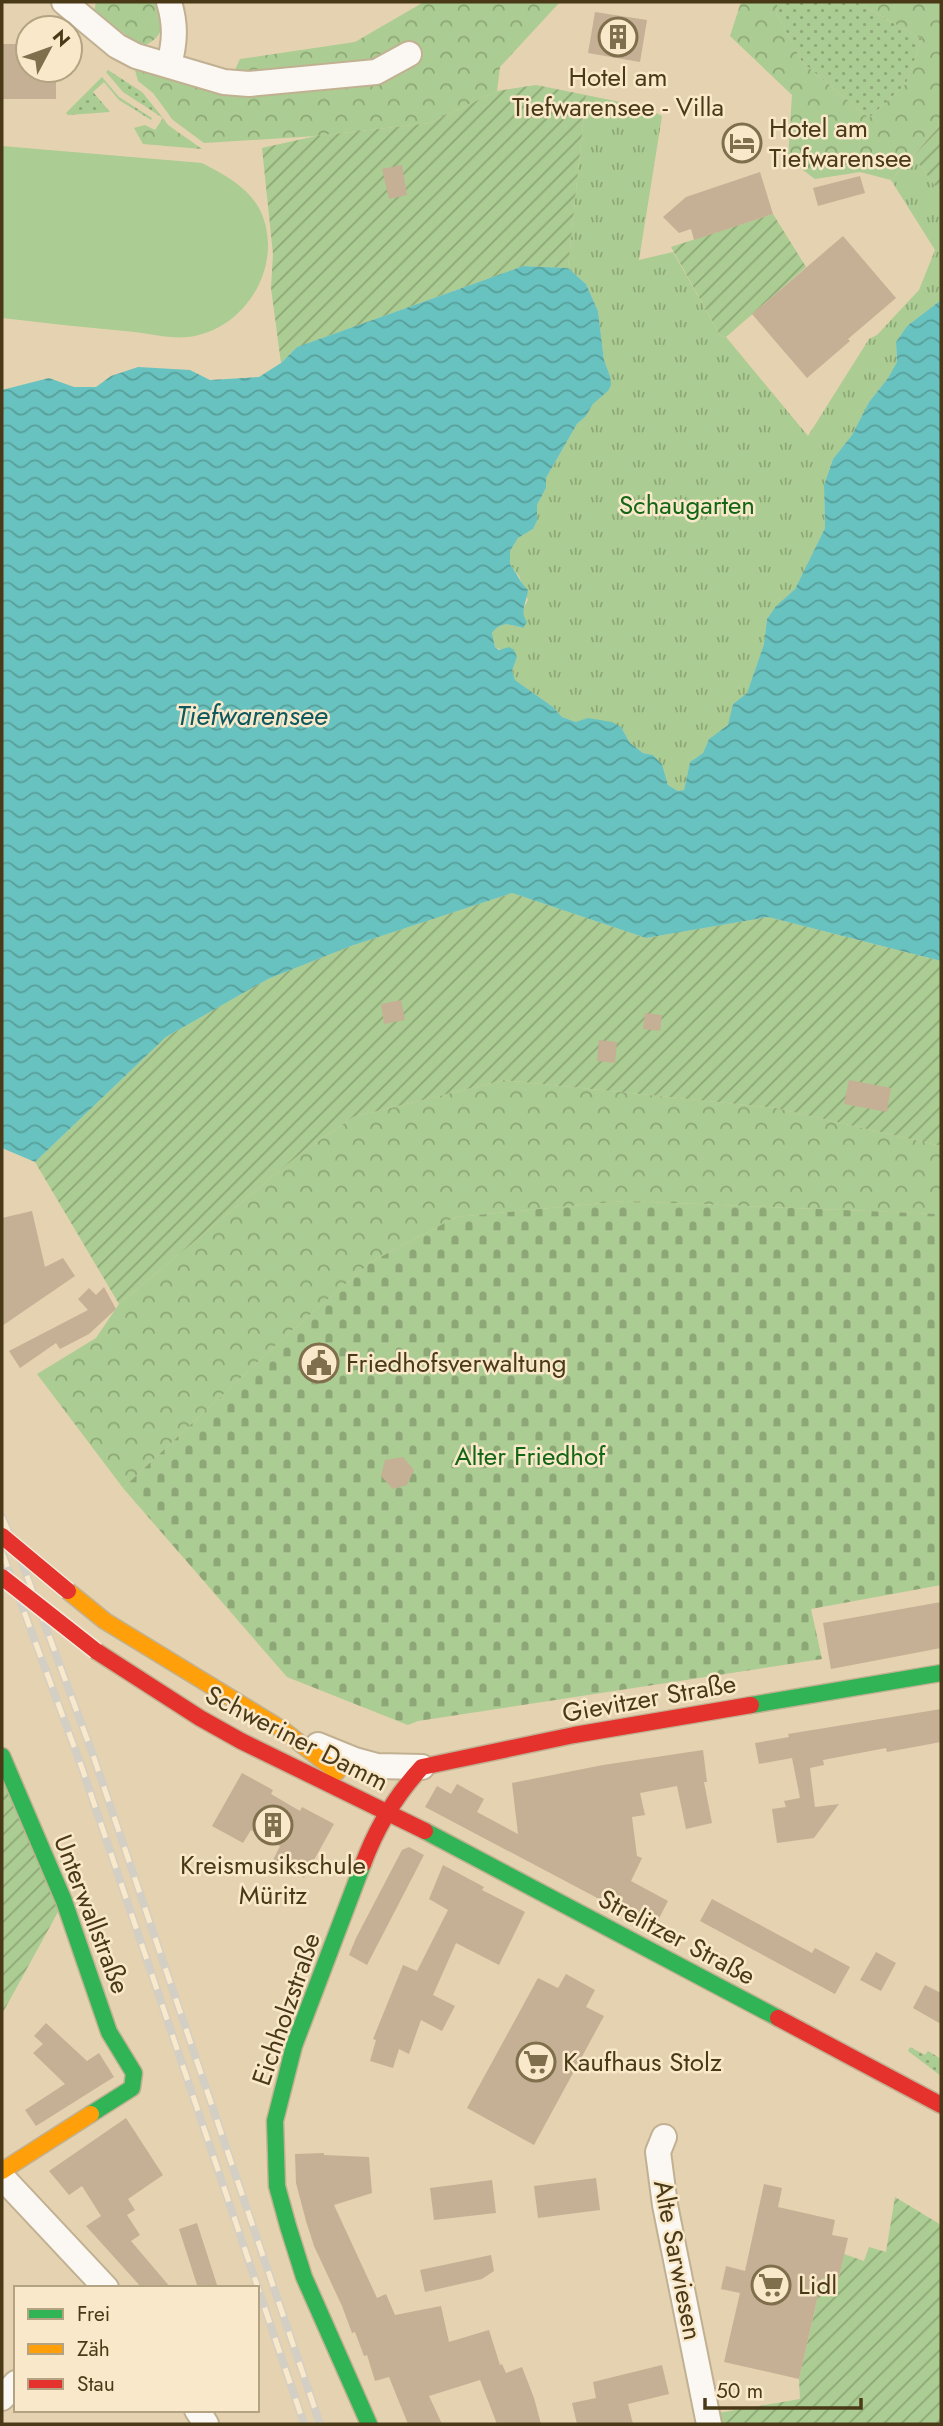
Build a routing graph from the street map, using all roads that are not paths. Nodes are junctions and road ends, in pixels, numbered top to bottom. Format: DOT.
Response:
graph roads {
  1 [pos="169,2"];
  2 [pos="66,3"];
  3 [pos="409,54"];
  4 [pos="169,65"];
  5 [pos="2,1536"];
  6 [pos="2,1577"];
  7 [pos="941,1673"];
  8 [pos="283,1730"];
  9 [pos="2,1756"];
  10 [pos="422,1767"];
  11 [pos="389,1813"];
  12 [pos="941,2105"];
  13 [pos="664,2137"];
  14 [pos="2,2171"];
  15 [pos="2,2177"];
  16 [pos="103,2286"];
  17 [pos="14,2385"];
  18 [pos="2,2398"];
  19 [pos="369,2424"];
  20 [pos="709,2424"];
  1 -- 4 [label="street"];
  2 -- 4 [label="street"];
  3 -- 4 [label="street"];
  5 -- 8 [label="main road, Schweriner Damm, bridge"];
  6 -- 11 [label="main road, Schweriner Damm, bridge"];
  7 -- 10 [label="main road, Gievitzer Straße"];
  8 -- 10 [label="street"];
  8 -- 11 [label="main road, Schweriner Damm"];
  9 -- 14 [label="main road, Unterwallstraße"];
  10 -- 11 [label="main road"];
  11 -- 12 [label="main road, Strelitzer Straße"];
  11 -- 19 [label="main road, Eichholzstraße"];
  13 -- 20 [label="street, Alte Sarwiesen"];
  15 -- 16 [label="street"];
  17 -- 18 [label="street"];
}
